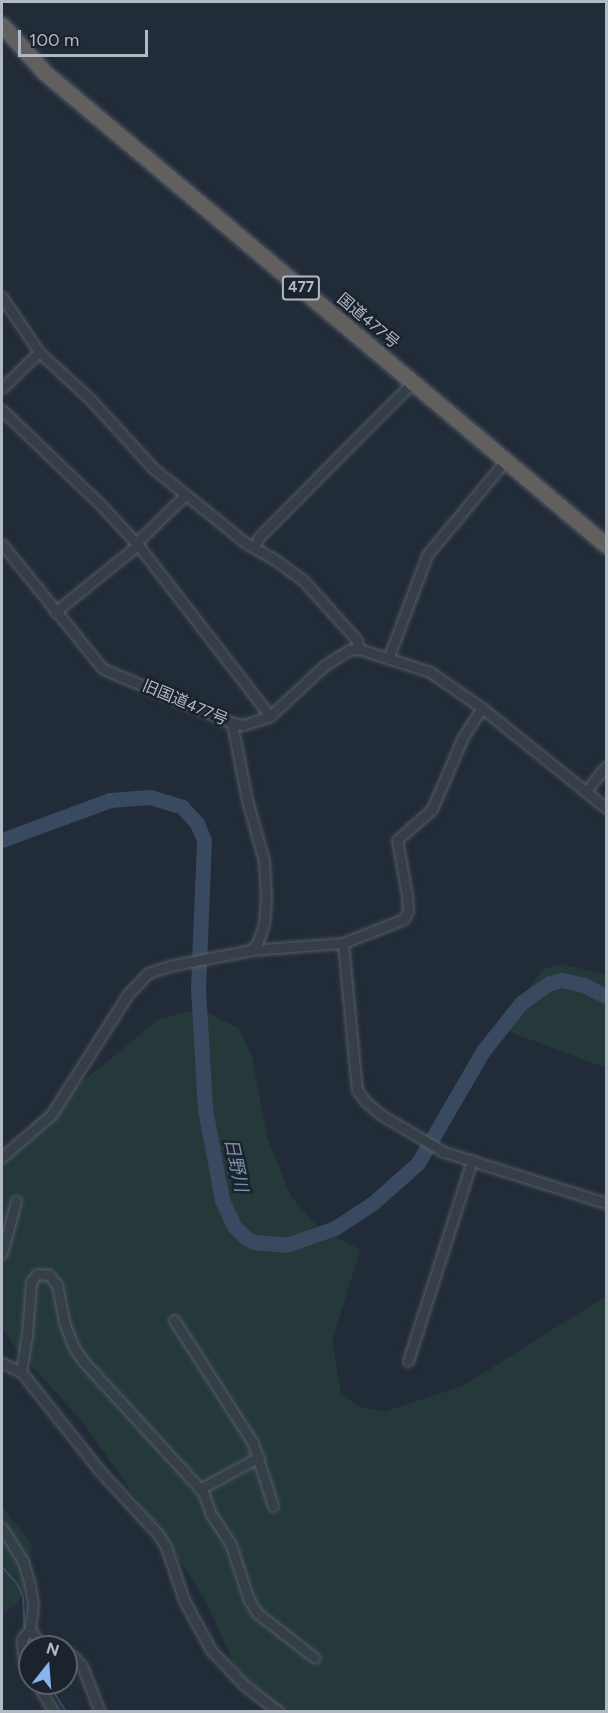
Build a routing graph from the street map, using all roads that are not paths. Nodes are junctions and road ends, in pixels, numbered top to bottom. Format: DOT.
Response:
graph roads {
  1 [pos="2,26"];
  2 [pos="2,297"];
  3 [pos="39,352"];
  4 [pos="413,382"];
  5 [pos="2,388"];
  6 [pos="2,410"];
  7 [pos="506,460"];
  8 [pos="185,495"];
  9 [pos="2,544"];
  10 [pos="137,544"];
  11 [pos="606,545"];
  12 [pos="254,547"];
  13 [pos="55,612"];
  14 [pos="359,649"];
  15 [pos="388,659"];
  16 [pos="482,708"];
  17 [pos="270,716"];
  18 [pos="232,723"];
  19 [pos="606,766"];
  20 [pos="586,791"];
  21 [pos="606,808"];
  22 [pos="343,943"];
  23 [pos="251,950"];
  24 [pos="2,1157"];
  25 [pos="472,1160"];
  26 [pos="16,1201"];
  27 [pos="606,1203"];
  28 [pos="2,1253"];
  29 [pos="174,1320"];
  30 [pos="408,1360"];
  31 [pos="2,1363"];
  32 [pos="21,1372"];
  33 [pos="259,1457"];
  34 [pos="201,1489"];
  35 [pos="273,1506"];
  36 [pos="2,1528"];
  37 [pos="27,1633"];
  38 [pos="315,1658"];
  39 [pos="78,1662"];
  40 [pos="44,1695"];
  41 [pos="54,1712"];
  42 [pos="100,1712"];
  43 [pos="279,1712"];
  1 -- 4 [label="highway, 国道477号 / 477"];
  2 -- 3 [label="street"];
  3 -- 5 [label="street"];
  3 -- 8 [label="street"];
  4 -- 7 [label="highway, 国道477号 / 477"];
  4 -- 12 [label="street"];
  6 -- 10 [label="street"];
  7 -- 11 [label="highway, 国道477号 / 477"];
  7 -- 15 [label="street"];
  8 -- 10 [label="street"];
  8 -- 12 [label="street"];
  9 -- 13 [label="street, 旧国道477号"];
  10 -- 13 [label="street"];
  10 -- 17 [label="street"];
  12 -- 14 [label="street"];
  13 -- 18 [label="street, 旧国道477号"];
  14 -- 15 [label="street"];
  14 -- 17 [label="street, 旧国道477号"];
  15 -- 16 [label="street"];
  16 -- 20 [label="street"];
  16 -- 22 [label="street"];
  17 -- 18 [label="street, 旧国道477号"];
  18 -- 23 [label="street"];
  19 -- 20 [label="street"];
  20 -- 21 [label="street"];
  22 -- 23 [label="street"];
  22 -- 25 [label="street"];
  23 -- 24 [label="street"];
  25 -- 27 [label="street"];
  25 -- 30 [label="street"];
  26 -- 28 [label="street"];
  29 -- 33 [label="street"];
  31 -- 32 [label="street"];
  32 -- 34 [label="street"];
  32 -- 43 [label="street"];
  33 -- 34 [label="street"];
  33 -- 35 [label="street"];
  34 -- 38 [label="street"];
  36 -- 37 [label="street"];
  39 -- 42 [label="street"];
  40 -- 41 [label="street"];
}
